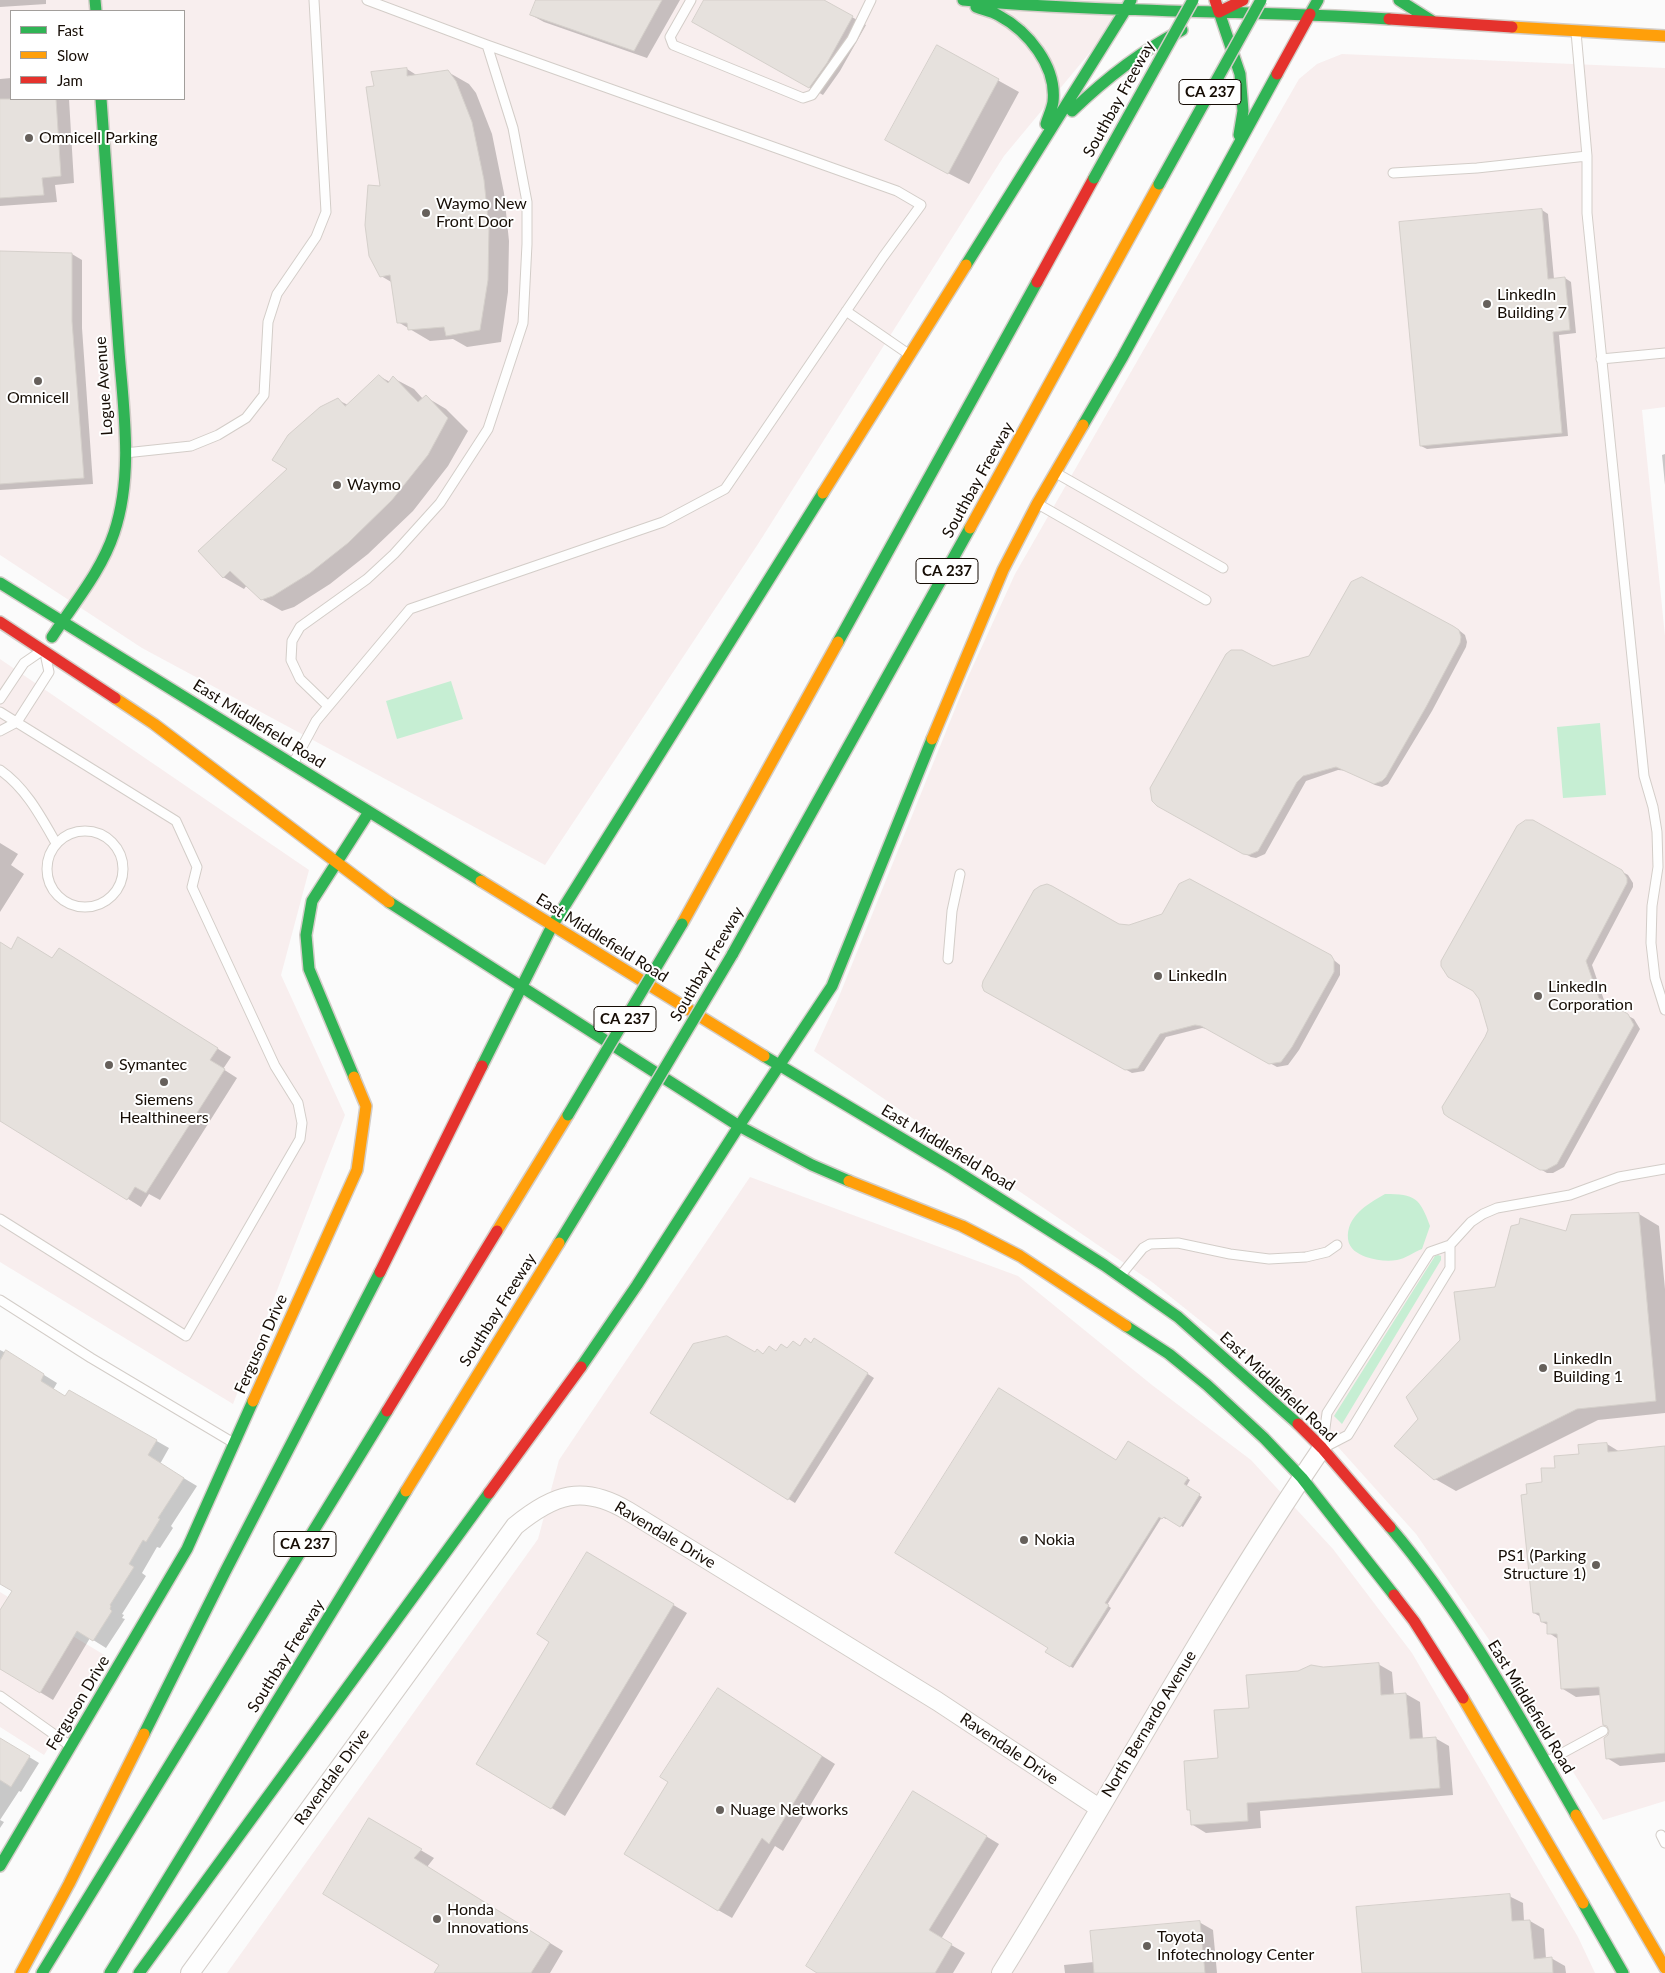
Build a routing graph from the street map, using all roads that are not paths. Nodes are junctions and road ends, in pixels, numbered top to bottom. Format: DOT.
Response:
graph roads {
  1 [pos="314,0"];
  2 [pos="367,0"];
  3 [pos="691,0"];
  4 [pos="871,0"];
  5 [pos="958,0"];
  6 [pos="963,0"];
  7 [pos="1192,0"];
  8 [pos="1215,0"];
  9 [pos="1243,0"];
  10 [pos="1261,0"];
  11 [pos="1318,0"];
  12 [pos="1398,0"];
  13 [pos="1128,5"];
  14 [pos="1219,12"];
  15 [pos="1310,14"];
  16 [pos="1432,21"];
  17 [pos="1576,30"];
  18 [pos="1665,36"];
  19 [pos="487,45"];
  20 [pos="101,100"];
  21 [pos="1039,145"];
  22 [pos="1237,147"];
  23 [pos="1587,156"];
  24 [pos="1393,173"];
  25 [pos="846,311"];
  26 [pos="1665,353"];
  27 [pos="908,354"];
  28 [pos="1601,359"];
  29 [pos="125,453"];
  30 [pos="1055,472"];
  31 [pos="1037,504"];
  32 [pos="1223,568"];
  33 [pos="0,584"];
  34 [pos="1206,600"];
  35 [pos="0,622"];
  36 [pos="62,622"];
  37 [pos="44,650"];
  38 [pos="0,699"];
  39 [pos="328,706"];
  40 [pos="0,712"];
  41 [pos="17,722"];
  42 [pos="0,731"];
  43 [pos="292,764"];
  44 [pos="0,770"];
  45 [pos="369,812"];
  46 [pos="56,843"];
  47 [pos="336,863"];
  48 [pos="960,874"];
  49 [pos="552,926"];
  50 [pos="948,959"];
  51 [pos="522,986"];
  52 [pos="1665,1010"];
  53 [pos="780,1066"];
  54 [pos="739,1126"];
  55 [pos="1665,1168"];
  56 [pos="0,1219"];
  57 [pos="1450,1244"];
  58 [pos="1337,1245"];
  59 [pos="1120,1276"];
  60 [pos="0,1300"];
  61 [pos="234,1443"];
  62 [pos="1322,1448"];
  63 [pos="1302,1478"];
  64 [pos="0,1696"];
  65 [pos="1603,1731"];
  66 [pos="71,1747"];
  67 [pos="1545,1762"];
  68 [pos="1098,1808"];
  69 [pos="0,1866"];
  70 [pos="1665,1968"];
  71 [pos="21,1973"];
  72 [pos="42,1973"];
  73 [pos="110,1973"];
  74 [pos="139,1973"];
  75 [pos="190,1973"];
  76 [pos="1000,1973"];
  77 [pos="1622,1973"];
  1 -- 29 [label="lane"];
  2 -- 19 [label="lane"];
  3 -- 4 [label="lane"];
  5 -- 21 [label="main road"];
  6 -- 13 [label="main road"];
  7 -- 72 [label="main road, Southbay Freeway / CA 237, bridge"];
  8 -- 14 [label="main road"];
  9 -- 14 [label="main road"];
  10 -- 73 [label="main road, Southbay Freeway / CA 237, bridge"];
  11 -- 15 [label="main road"];
  12 -- 16 [label="main road"];
  13 -- 14 [label="main road"];
  13 -- 21 [label="main road"];
  14 -- 15 [label="main road"];
  14 -- 21 [label="main road"];
  14 -- 22 [label="main road"];
  15 -- 16 [label="main road"];
  15 -- 22 [label="main road"];
  16 -- 17 [label="main road"];
  17 -- 18 [label="main road"];
  17 -- 23 [label="lane"];
  19 -- 25 [label="lane"];
  19 -- 39 [label="lane"];
  20 -- 29 [label="main road, Logue Avenue"];
  21 -- 27 [label="main road"];
  22 -- 30 [label="main road"];
  23 -- 24 [label="lane"];
  23 -- 28 [label="lane"];
  25 -- 27 [label="lane"];
  25 -- 39 [label="lane"];
  26 -- 28 [label="lane"];
  27 -- 49 [label="main road"];
  28 -- 52 [label="lane"];
  29 -- 36 [label="main road, Logue Avenue"];
  30 -- 31 [label="main road"];
  30 -- 32 [label="lane"];
  31 -- 34 [label="lane"];
  31 -- 53 [label="main road"];
  33 -- 36 [label="main road, East Middlefield Road"];
  35 -- 37 [label="main road"];
  36 -- 37 [label="main road, Logue Avenue"];
  36 -- 43 [label="main road, East Middlefield Road"];
  37 -- 38 [label="lane"];
  37 -- 41 [label="lane"];
  37 -- 47 [label="main road"];
  39 -- 43 [label="lane"];
  40 -- 41 [label="lane"];
  41 -- 42 [label="lane"];
  41 -- 56 [label="lane"];
  43 -- 45 [label="main road, East Middlefield Road"];
  44 -- 46 [label="lane"];
  45 -- 47 [label="main road, Ferguson Drive"];
  45 -- 49 [label="main road, East Middlefield Road"];
  46 -- 46 [label="lane"];
  47 -- 51 [label="main road"];
  47 -- 61 [label="main road, Ferguson Drive"];
  48 -- 50 [label="lane"];
  49 -- 51 [label="main road"];
  49 -- 53 [label="main road, East Middlefield Road"];
  51 -- 54 [label="main road"];
  51 -- 71 [label="main road"];
  53 -- 54 [label="main road"];
  53 -- 59 [label="main road, East Middlefield Road"];
  54 -- 63 [label="main road"];
  54 -- 74 [label="main road"];
  55 -- 57 [label="lane"];
  57 -- 62 [label="lane"];
  57 -- 62 [label="lane"];
  58 -- 59 [label="lane"];
  59 -- 62 [label="main road, East Middlefield Road"];
  60 -- 61 [label="lane"];
  61 -- 66 [label="main road, Ferguson Drive"];
  62 -- 63 [label="street, North Bernardo Avenue"];
  62 -- 67 [label="main road, East Middlefield Road"];
  63 -- 68 [label="street, North Bernardo Avenue"];
  63 -- 77 [label="main road"];
  64 -- 66 [label="lane"];
  65 -- 67 [label="lane"];
  66 -- 69 [label="main road, Ferguson Drive"];
  67 -- 70 [label="main road, East Middlefield Road"];
  68 -- 75 [label="street, Ravendale Drive"];
  68 -- 76 [label="street, North Bernardo Avenue"];
}
